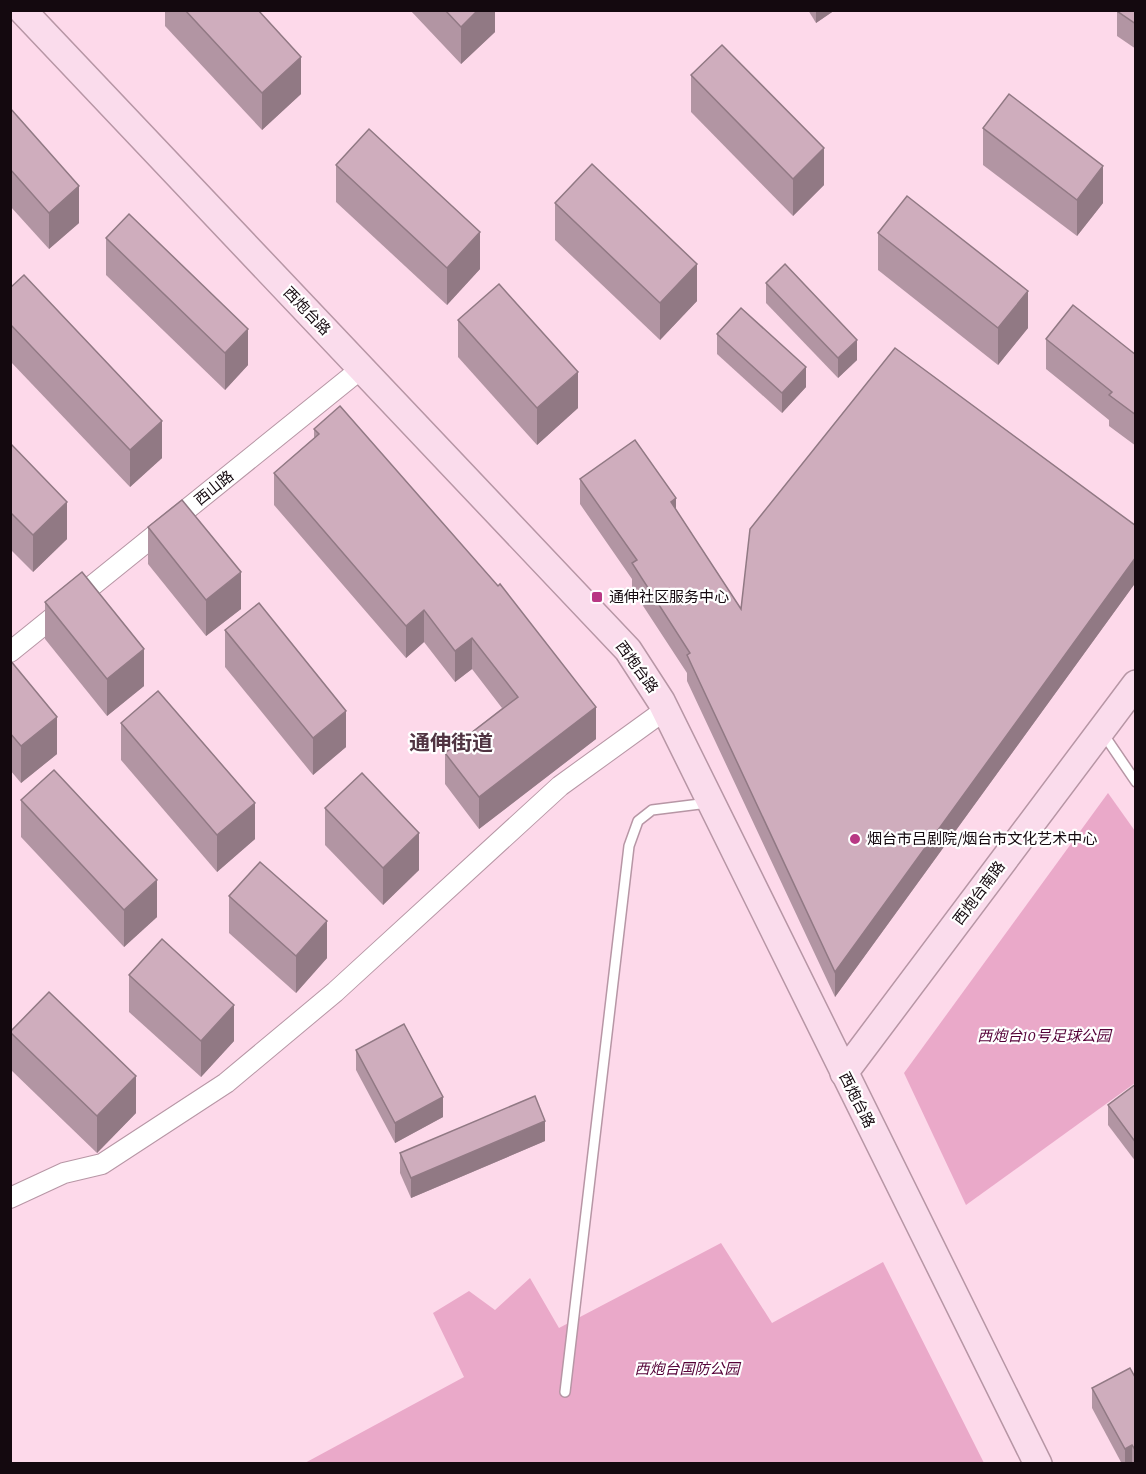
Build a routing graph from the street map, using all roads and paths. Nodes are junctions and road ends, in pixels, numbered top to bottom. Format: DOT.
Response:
graph roads {
  1 [pos="22,10"];
  2 [pos="362,369"];
  3 [pos="10,652"];
  4 [pos="1136,684"];
  5 [pos="665,710"];
  6 [pos="1101,730"];
  7 [pos="1136,783"];
  8 [pos="710,803"];
  9 [pos="844,1074"];
  10 [pos="10,1198"];
  11 [pos="565,1392"];
  12 [pos="1033,1454"];
  13 [pos="1052,1464"];
  1 -- 2 [label="street, 西炮台路"];
  2 -- 3 [label="street, 西山路"];
  2 -- 5 [label="street, 西炮台路"];
  4 -- 6 [label="street, 西炮台南路"];
  5 -- 8 [label="street, 西炮台路"];
  5 -- 10 [label="street"];
  6 -- 7 [label="lane"];
  6 -- 9 [label="street, 西炮台南路"];
  8 -- 9 [label="street, 西炮台路"];
  8 -- 11 [label="lane"];
  9 -- 12 [label="street, 西炮台路"];
  12 -- 13 [label="street, 西炮台路"];
}
